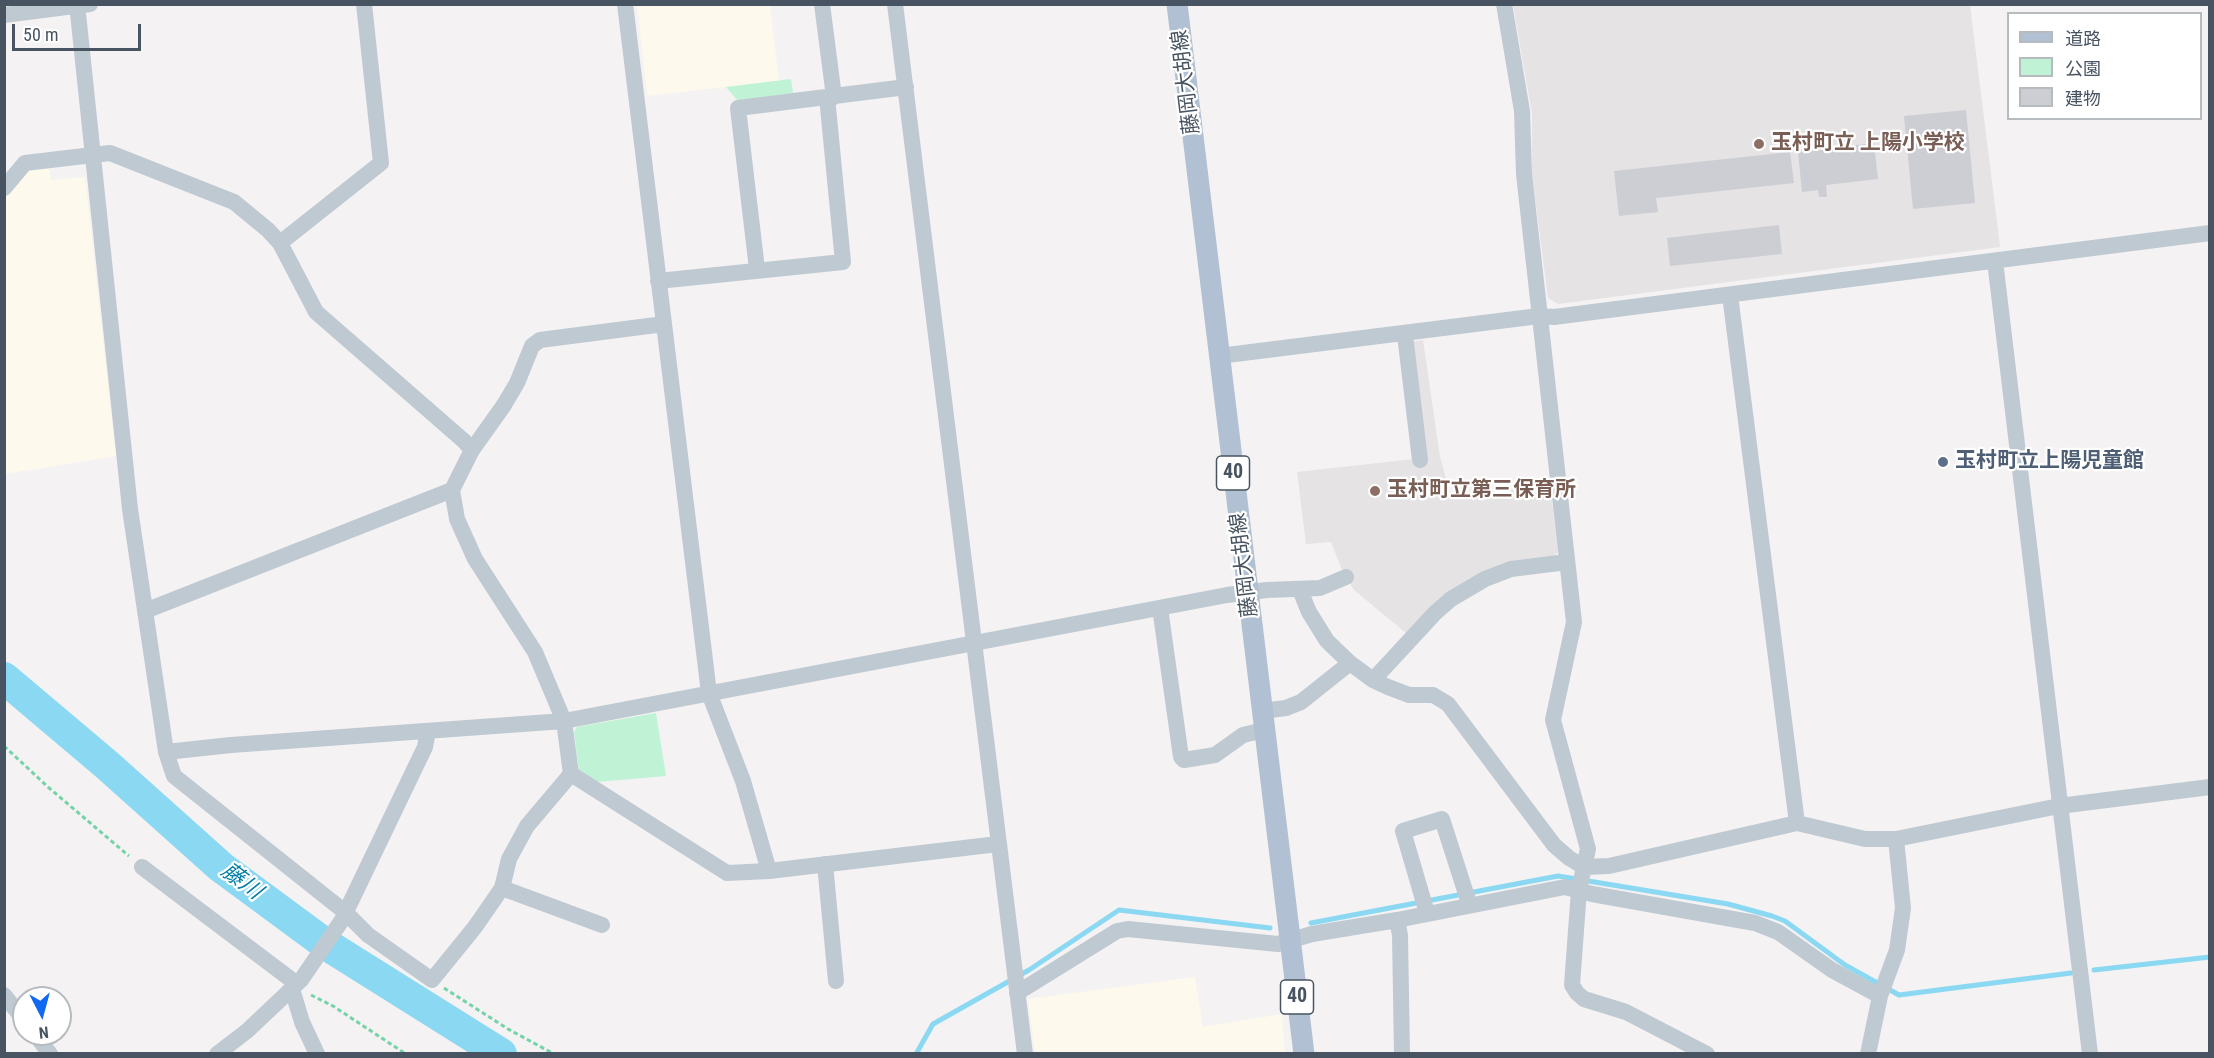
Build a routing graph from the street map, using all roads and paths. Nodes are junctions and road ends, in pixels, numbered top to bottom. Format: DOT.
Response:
graph roads {
  1 [pos="364,4"];
  2 [pos="625,4"];
  3 [pos="822,4"];
  4 [pos="896,4"];
  5 [pos="1177,4"];
  6 [pos="1504,4"];
  7 [pos="81,5"];
  8 [pos="4,15"];
  9 [pos="906,87"];
  10 [pos="830,97"];
  11 [pos="93,154"];
  12 [pos="4,188"];
  13 [pos="2210,233"];
  14 [pos="280,243"];
  15 [pos="1995,261"];
  16 [pos="757,269"];
  17 [pos="658,281"];
  18 [pos="1730,295"];
  19 [pos="1539,316"];
  20 [pos="664,324"];
  21 [pos="1405,334"];
  22 [pos="1219,356"];
  23 [pos="472,450"];
  24 [pos="1420,460"];
  25 [pos="452,490"];
  26 [pos="1567,562"];
  27 [pos="1346,578"];
  28 [pos="1300,590"];
  29 [pos="1248,592"];
  30 [pos="1160,608"];
  31 [pos="145,611"];
  32 [pos="975,644"];
  33 [pos="1350,663"];
  34 [pos="1373,680"];
  35 [pos="709,693"];
  36 [pos="564,721"];
  37 [pos="1263,721"];
  38 [pos="428,731"];
  39 [pos="4,746"];
  40 [pos="166,752"];
  41 [pos="570,774"];
  42 [pos="2210,788"];
  43 [pos="2059,806"];
  44 [pos="1797,824"];
  45 [pos="1896,839"];
  46 [pos="998,844"];
  47 [pos="825,864"];
  48 [pos="142,867"];
  49 [pos="769,871"];
  50 [pos="1581,878"];
  51 [pos="502,888"];
  52 [pos="1466,898"];
  53 [pos="1425,905"];
  54 [pos="343,916"];
  55 [pos="1397,920"];
  56 [pos="602,925"];
  57 [pos="1291,941"];
  58 [pos="432,980"];
  59 [pos="836,981"];
  60 [pos="1016,982"];
  61 [pos="297,984"];
  62 [pos="1883,989"];
  63 [pos="217,1053"];
  64 [pos="317,1053"];
  65 [pos="406,1053"];
  66 [pos="554,1053"];
  67 [pos="1025,1053"];
  68 [pos="1304,1053"];
  69 [pos="1402,1053"];
  70 [pos="1707,1053"];
  71 [pos="1868,1053"];
  72 [pos="2090,1053"];
  1 -- 14 [label="street"];
  2 -- 17 [label="street"];
  3 -- 10 [label="street"];
  4 -- 9 [label="street"];
  5 -- 22 [label="main road, 藤岡大胡線 / 40"];
  6 -- 19 [label="street"];
  7 -- 8 [label="street"];
  7 -- 11 [label="street"];
  9 -- 10 [label="street"];
  9 -- 32 [label="street"];
  10 -- 16 [label="street"];
  10 -- 16 [label="street"];
  11 -- 12 [label="street"];
  11 -- 14 [label="street"];
  11 -- 31 [label="street"];
  13 -- 15 [label="street"];
  14 -- 23 [label="street"];
  15 -- 18 [label="street"];
  15 -- 43 [label="street"];
  16 -- 17 [label="street"];
  17 -- 20 [label="street"];
  18 -- 19 [label="street"];
  18 -- 44 [label="street"];
  19 -- 21 [label="street"];
  19 -- 26 [label="street"];
  20 -- 23 [label="street"];
  20 -- 35 [label="street"];
  21 -- 22 [label="street"];
  21 -- 24 [label="street"];
  22 -- 29 [label="main road, 藤岡大胡線 / 40"];
  23 -- 25 [label="street"];
  25 -- 31 [label="street"];
  25 -- 36 [label="street"];
  26 -- 34 [label="street"];
  26 -- 50 [label="street"];
  27 -- 28 [label="street"];
  28 -- 29 [label="street"];
  28 -- 33 [label="street"];
  29 -- 30 [label="street"];
  29 -- 37 [label="main road, 藤岡大胡線 / 40"];
  30 -- 32 [label="street"];
  30 -- 37 [label="street"];
  31 -- 40 [label="street"];
  32 -- 35 [label="street"];
  32 -- 46 [label="street"];
  33 -- 34 [label="street"];
  33 -- 37 [label="street"];
  34 -- 50 [label="street"];
  35 -- 36 [label="street"];
  35 -- 49 [label="street"];
  36 -- 38 [label="street"];
  36 -- 41 [label="street"];
  37 -- 57 [label="main road, 藤岡大胡線 / 40"];
  38 -- 40 [label="street"];
  38 -- 54 [label="street"];
  39 -- 48 [label="path"];
  40 -- 54 [label="street"];
  41 -- 49 [label="street"];
  41 -- 51 [label="street"];
  42 -- 43 [label="street"];
  43 -- 45 [label="street"];
  43 -- 72 [label="street"];
  44 -- 45 [label="street"];
  44 -- 50 [label="street"];
  45 -- 62 [label="street"];
  46 -- 47 [label="street"];
  46 -- 60 [label="street"];
  47 -- 49 [label="street"];
  47 -- 59 [label="street"];
  48 -- 61 [label="street"];
  50 -- 52 [label="street"];
  50 -- 62 [label="street"];
  50 -- 70 [label="street"];
  51 -- 56 [label="street"];
  51 -- 58 [label="street"];
  52 -- 53 [label="street"];
  52 -- 53 [label="street"];
  53 -- 55 [label="street"];
  54 -- 58 [label="street"];
  54 -- 61 [label="street"];
  55 -- 57 [label="street"];
  55 -- 69 [label="street"];
  57 -- 60 [label="street"];
  57 -- 68 [label="main road, 藤岡大胡線 / 40"];
  58 -- 66 [label="path"];
  60 -- 67 [label="street"];
  61 -- 63 [label="street"];
  61 -- 64 [label="street"];
  61 -- 65 [label="path"];
  62 -- 71 [label="street"];
}
